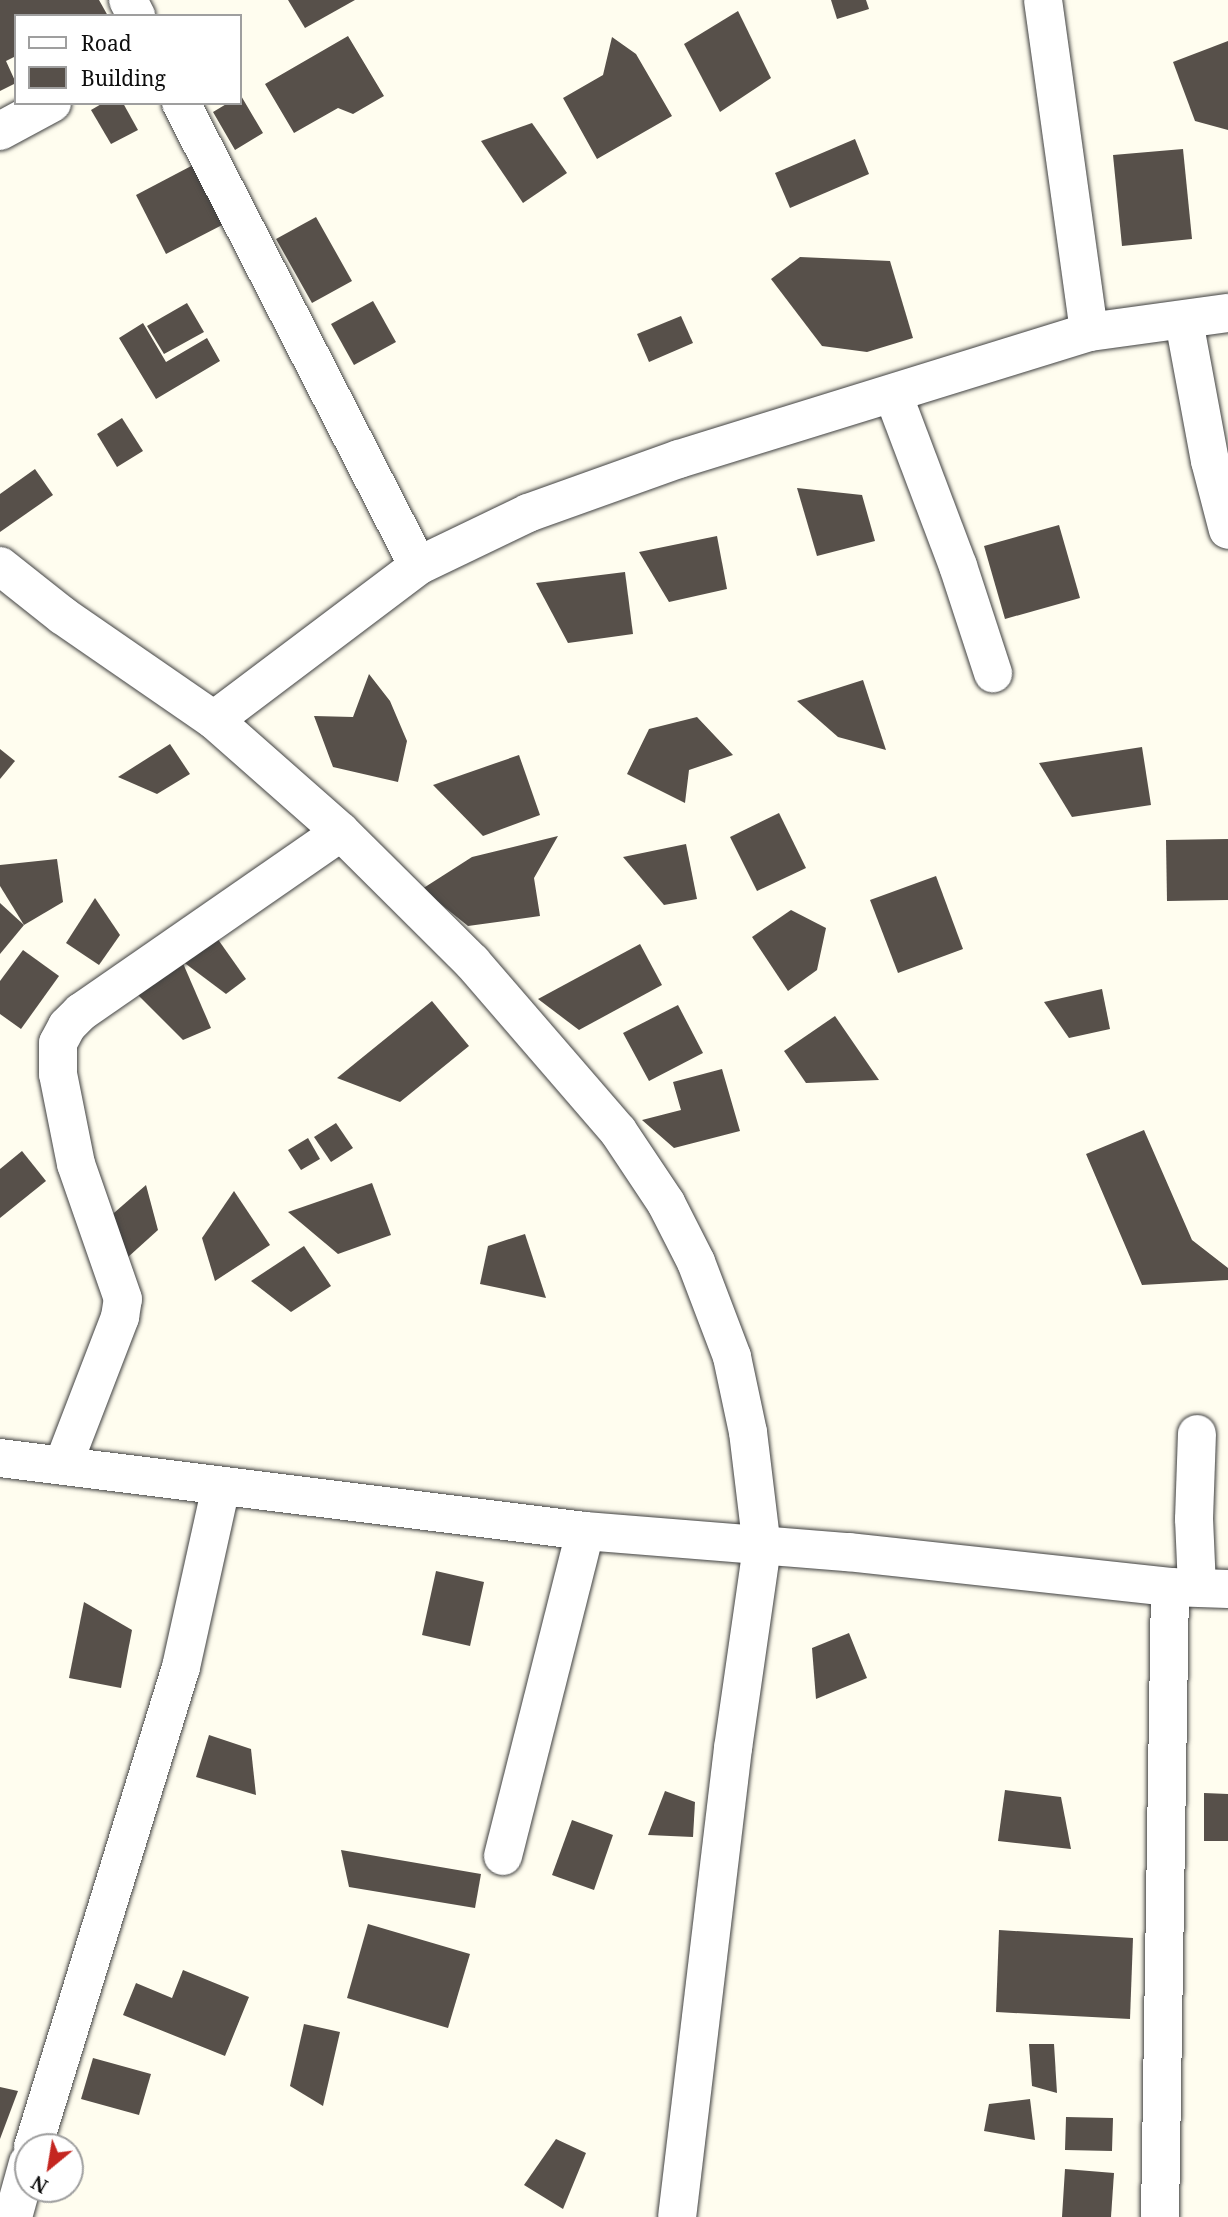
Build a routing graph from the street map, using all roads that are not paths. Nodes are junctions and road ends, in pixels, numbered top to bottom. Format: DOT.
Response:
graph roads {
  1 [pos="1043,0"];
  2 [pos="48,105"];
  3 [pos="182,105"];
  4 [pos="0,131"];
  5 [pos="1228,313"];
  6 [pos="1184,321"];
  7 [pos="1089,332"];
  8 [pos="894,394"];
  9 [pos="1228,530"];
  10 [pos="0,566"];
  11 [pos="418,566"];
  12 [pos="993,673"];
  13 [pos="214,720"];
  14 [pos="341,832"];
  15 [pos="1197,1434"];
  16 [pos="0,1458"];
  17 [pos="63,1465"];
  18 [pos="221,1487"];
  19 [pos="586,1531"];
  20 [pos="762,1546"];
  21 [pos="1198,1588"];
  22 [pos="503,1856"];
  23 [pos="37,2133"];
  24 [pos="677,2217"];
  25 [pos="1160,2217"];
  1 -- 7 [label="street"];
  2 -- 4 [label="street"];
  3 -- 11 [label="street"];
  5 -- 6 [label="street"];
  6 -- 7 [label="street"];
  6 -- 9 [label="street"];
  7 -- 8 [label="street"];
  8 -- 11 [label="street"];
  8 -- 12 [label="street"];
  10 -- 13 [label="street"];
  11 -- 13 [label="street"];
  13 -- 14 [label="street"];
  14 -- 17 [label="street"];
  14 -- 20 [label="street"];
  15 -- 21 [label="street"];
  16 -- 17 [label="street"];
  17 -- 18 [label="street"];
  18 -- 19 [label="street"];
  18 -- 23 [label="street"];
  19 -- 20 [label="street"];
  19 -- 22 [label="street"];
  20 -- 21 [label="street"];
  20 -- 24 [label="street"];
  21 -- 25 [label="street"];
}
